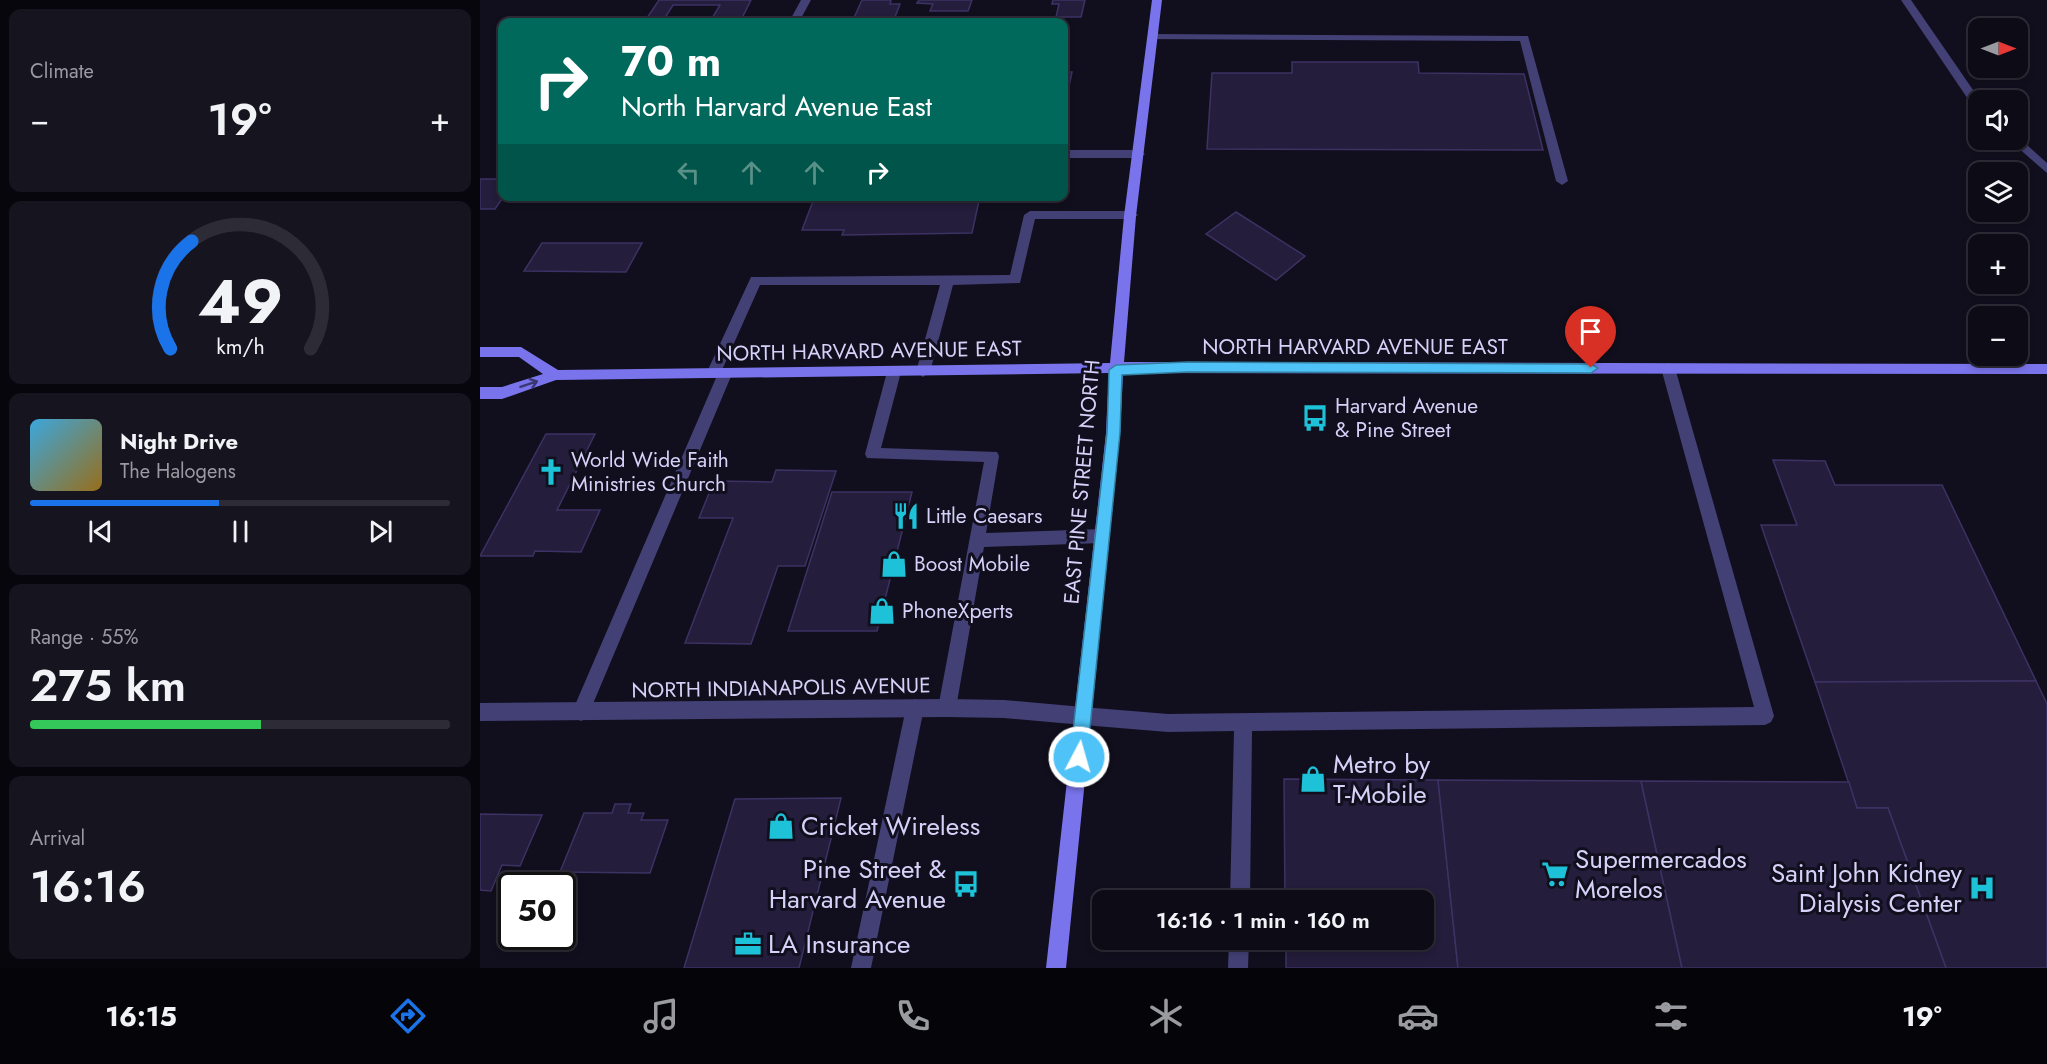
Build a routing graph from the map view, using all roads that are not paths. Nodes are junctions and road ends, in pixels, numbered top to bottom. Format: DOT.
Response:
graph roads {
  1 [pos="806,0"];
  2 [pos="1157,0"];
  3 [pos="1906,0"];
  4 [pos="796,18"];
  5 [pos="1152,37"];
  6 [pos="1968,91"];
  7 [pos="2026,150"];
  8 [pos="1068,154"];
  9 [pos="1138,154"];
  10 [pos="2047,169"];
  11 [pos="1562,181"];
  12 [pos="1132,215"];
  13 [pos="948,279"];
  14 [pos="480,352"];
  15 [pos="1668,368"];
  16 [pos="2047,369"];
  17 [pos="1116,370"];
  18 [pos="894,372"];
  19 [pos="923,372"];
  20 [pos="719,374"];
  21 [pos="556,375"];
  22 [pos="480,393"];
  23 [pos="1102,536"];
  24 [pos="977,540"];
  25 [pos="915,708"];
  26 [pos="947,708"];
  27 [pos="480,712"];
  28 [pos="582,712"];
  29 [pos="1083,716"];
  30 [pos="1243,722"];
  31 [pos="1240,890"];
  32 [pos="1239,950"];
  33 [pos="861,968"];
  34 [pos="1056,968"];
  35 [pos="1238,968"];
  1 -- 4 [label="street"];
  2 -- 5 [label="main road, EAST PINE STREET NORTH"];
  3 -- 6 [label="street"];
  5 -- 9 [label="main road, EAST PINE STREET NORTH"];
  5 -- 11 [label="street"];
  7 -- 10 [label="street"];
  8 -- 9 [label="street"];
  9 -- 12 [label="main road, EAST PINE STREET NORTH"];
  12 -- 13 [label="street"];
  12 -- 17 [label="main road, EAST PINE STREET NORTH"];
  13 -- 19 [label="street"];
  13 -- 20 [label="street"];
  14 -- 21 [label="main road"];
  15 -- 16 [label="main road, NORTH HARVARD AVENUE EAST"];
  15 -- 17 [label="main road, NORTH HARVARD AVENUE EAST"];
  15 -- 30 [label="street, NORTH INDIANAPOLIS AVENUE"];
  17 -- 19 [label="main road, NORTH HARVARD AVENUE EAST"];
  17 -- 23 [label="main road, EAST PINE STREET NORTH"];
  18 -- 19 [label="main road, NORTH HARVARD AVENUE EAST"];
  18 -- 20 [label="main road, NORTH HARVARD AVENUE EAST"];
  18 -- 24 [label="street"];
  20 -- 21 [label="main road, NORTH HARVARD AVENUE EAST"];
  20 -- 28 [label="street"];
  22 -- 21 [label="main road, NORTH HARVARD AVENUE EAST, one-way"];
  23 -- 24 [label="street"];
  23 -- 29 [label="main road, EAST PINE STREET NORTH"];
  24 -- 26 [label="street"];
  25 -- 26 [label="street, NORTH INDIANAPOLIS AVENUE"];
  25 -- 28 [label="street, NORTH INDIANAPOLIS AVENUE"];
  25 -- 33 [label="street"];
  26 -- 29 [label="street, NORTH INDIANAPOLIS AVENUE"];
  27 -- 28 [label="street, NORTH INDIANAPOLIS AVENUE"];
  29 -- 30 [label="street, NORTH INDIANAPOLIS AVENUE"];
  29 -- 34 [label="main road, EAST PINE STREET NORTH"];
  30 -- 31 [label="street"];
  32 -- 35 [label="street"];
}
